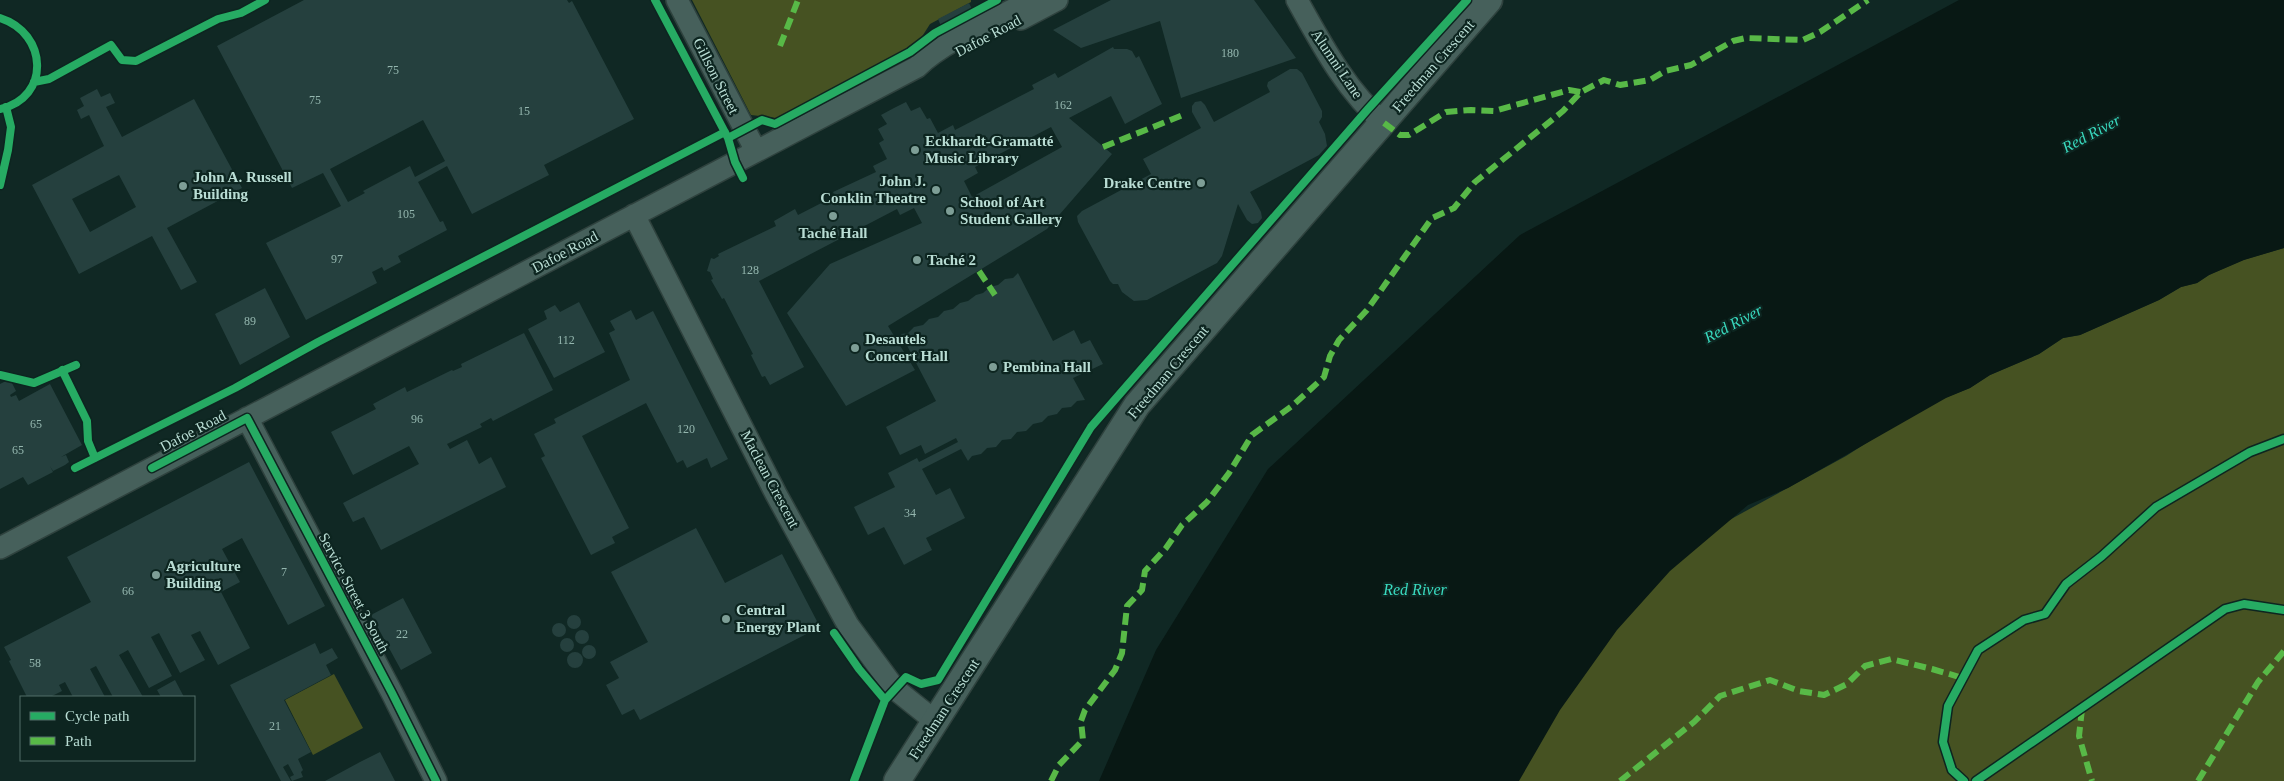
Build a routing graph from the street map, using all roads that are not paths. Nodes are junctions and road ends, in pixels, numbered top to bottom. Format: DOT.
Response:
graph roads {
  1 [pos="677,0"];
  2 [pos="1032,0"];
  3 [pos="1057,0"];
  4 [pos="1297,0"];
  5 [pos="1489,0"];
  6 [pos="917,67"];
  7 [pos="1384,123"];
  8 [pos="756,151"];
  9 [pos="634,215"];
  10 [pos="247,418"];
  11 [pos="0,548"];
  12 [pos="936,721"];
  13 [pos="436,781"];
  14 [pos="897,781"];
  1 -- 8 [label="street, Gillson Street"];
  2 -- 6 [label="street, Dafoe Road"];
  3 -- 6 [label="street, Dafoe Road"];
  4 -- 7 [label="street, Alumni Lane"];
  5 -- 7 [label="street, Freedman Crescent"];
  6 -- 8 [label="street, Dafoe Road"];
  7 -- 12 [label="street, Freedman Crescent"];
  8 -- 9 [label="street, Dafoe Road"];
  9 -- 10 [label="street, Dafoe Road"];
  9 -- 12 [label="street, Maclean Crescent"];
  10 -- 11 [label="street, Dafoe Road"];
  10 -- 13 [label="street, Service Street 3 South"];
  12 -- 14 [label="street, Freedman Crescent"];
}
